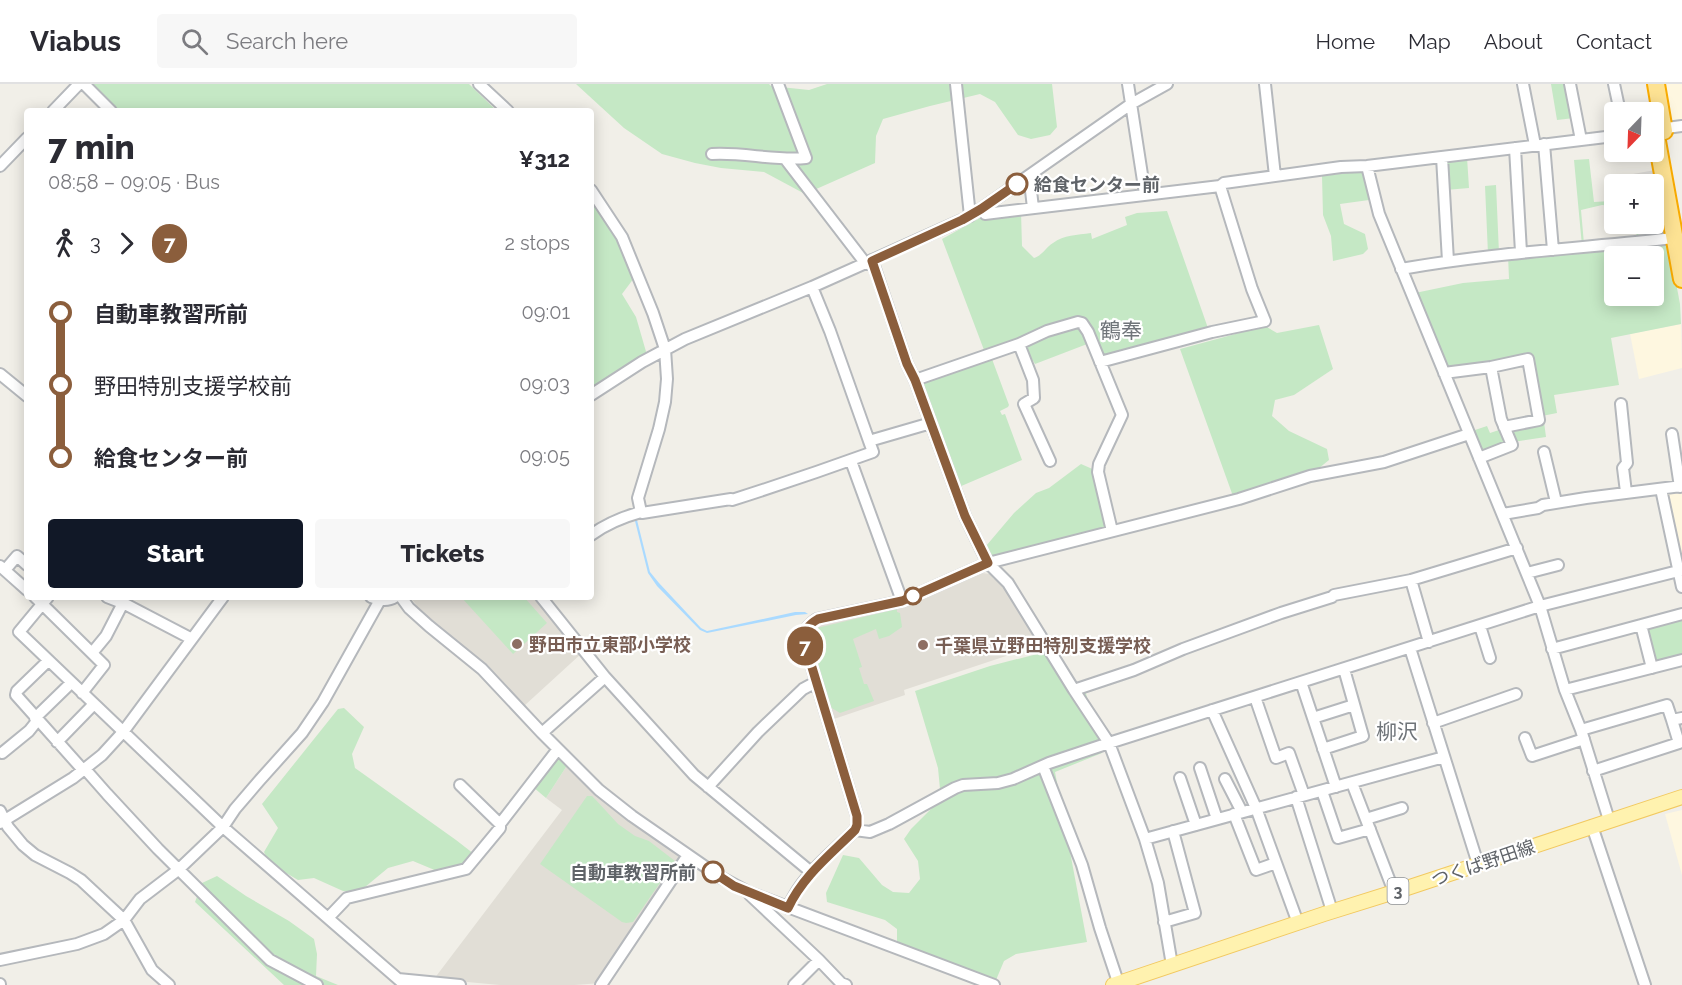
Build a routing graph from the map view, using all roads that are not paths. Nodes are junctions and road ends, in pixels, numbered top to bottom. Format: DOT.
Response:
graph roads {
  1 [pos="79,84"];
  2 [pos="84,84"];
  3 [pos="479,84"];
  4 [pos="778,84"];
  5 [pos="956,84"];
  6 [pos="1128,84"];
  7 [pos="1167,84"];
  8 [pos="1265,84"];
  9 [pos="1523,84"];
  10 [pos="1570,84"];
  11 [pos="1614,84"];
  12 [pos="1646,84"];
  13 [pos="1656,84"];
  14 [pos="1618,102"];
  15 [pos="1650,102"];
  16 [pos="1656,102"];
  17 [pos="1131,104"];
  18 [pos="56,108"];
  19 [pos="108,108"];
  20 [pos="505,108"];
  21 [pos="1682,126"];
  22 [pos="1664,127"];
  23 [pos="1604,137"];
  24 [pos="1581,140"];
  25 [pos="24,141"];
  26 [pos="1539,145"];
  27 [pos="1515,148"];
  28 [pos="712,154"];
  29 [pos="1442,157"];
  30 [pos="786,160"];
  31 [pos="1663,162"];
  32 [pos="0,166"];
  33 [pos="1367,166"];
  34 [pos="1275,176"];
  35 [pos="1027,177"];
  36 [pos="1220,186"];
  37 [pos="1145,194"];
  38 [pos="594,195"];
  39 [pos="1033,208"];
  40 [pos="981,209"];
  41 [pos="970,216"];
  42 [pos="1678,232"];
  43 [pos="1553,250"];
  44 [pos="1521,252"];
  45 [pos="1448,261"];
  46 [pos="869,262"];
  47 [pos="1401,269"];
  48 [pos="1682,279"];
  49 [pos="812,287"];
  50 [pos="1019,344"];
  51 [pos="665,349"];
  52 [pos="1100,362"];
  53 [pos="1491,367"];
  54 [pos="1444,373"];
  55 [pos="0,374"];
  56 [pos="915,380"];
  57 [pos="594,393"];
  58 [pos="24,394"];
  59 [pos="1621,404"];
  60 [pos="931,423"];
  61 [pos="1504,427"];
  62 [pos="1469,434"];
  63 [pos="1672,434"];
  64 [pos="869,441"];
  65 [pos="1544,452"];
  66 [pos="1479,458"];
  67 [pos="851,461"];
  68 [pos="1050,461"];
  69 [pos="1681,486"];
  70 [pos="1661,489"];
  71 [pos="1626,492"];
  72 [pos="1556,502"];
  73 [pos="641,512"];
  74 [pos="1503,514"];
  75 [pos="1112,531"];
  76 [pos="594,533"];
  77 [pos="1517,548"];
  78 [pos="24,562"];
  79 [pos="988,563"];
  80 [pos="1558,565"];
  81 [pos="2,568"];
  82 [pos="1680,570"];
  83 [pos="1527,573"];
  84 [pos="1411,580"];
  85 [pos="24,587"];
  86 [pos="1682,587"];
  87 [pos="41,600"];
  88 [pos="43,600"];
  89 [pos="114,600"];
  90 [pos="221,600"];
  91 [pos="374,600"];
  92 [pos="404,600"];
  93 [pos="543,600"];
  94 [pos="902,601"];
  95 [pos="123,603"];
  96 [pos="1540,606"];
  97 [pos="1682,614"];
  98 [pos="1641,625"];
  99 [pos="1480,626"];
  100 [pos="192,639"];
  101 [pos="1429,642"];
  102 [pos="1410,648"];
  103 [pos="1552,649"];
  104 [pos="92,653"];
  105 [pos="1490,658"];
  106 [pos="1682,660"];
  107 [pos="48,661"];
  108 [pos="1652,668"];
  109 [pos="1344,669"];
  110 [pos="605,677"];
  111 [pos="816,682"];
  112 [pos="1301,682"];
  113 [pos="71,683"];
  114 [pos="1074,690"];
  115 [pos="1564,690"];
  116 [pos="82,693"];
  117 [pos="1516,694"];
  118 [pos="1255,697"];
  119 [pos="93,705"];
  120 [pos="1354,705"];
  121 [pos="1212,710"];
  122 [pos="1313,718"];
  123 [pos="36,719"];
  124 [pos="1677,719"];
  125 [pos="1433,723"];
  126 [pos="123,732"];
  127 [pos="542,733"];
  128 [pos="1582,735"];
  129 [pos="1525,738"];
  130 [pos="57,742"];
  131 [pos="1109,743"];
  132 [pos="558,749"];
  133 [pos="1323,749"];
  134 [pos="2,753"];
  135 [pos="1444,757"];
  136 [pos="1043,766"];
  137 [pos="1200,768"];
  138 [pos="84,770"];
  139 [pos="1593,771"];
  140 [pos="1180,778"];
  141 [pos="1225,779"];
  142 [pos="1352,783"];
  143 [pos="460,785"];
  144 [pos="708,787"];
  145 [pos="1336,787"];
  146 [pos="1322,791"];
  147 [pos="1300,796"];
  148 [pos="1682,797"];
  149 [pos="1402,807"];
  150 [pos="1256,808"];
  151 [pos="1238,813"];
  152 [pos="1,818"];
  153 [pos="1217,819"];
  154 [pos="1610,820"];
  155 [pos="500,824"];
  156 [pos="1368,824"];
  157 [pos="1196,825"];
  158 [pos="1592,826"];
  159 [pos="223,827"];
  160 [pos="855,830"];
  161 [pos="1173,831"];
  162 [pos="1145,839"];
  163 [pos="688,855"];
  164 [pos="1276,863"];
  165 [pos="1478,864"];
  166 [pos="178,870"];
  167 [pos="811,872"];
  168 [pos="748,892"];
  169 [pos="1394,892"];
  170 [pos="788,908"];
  171 [pos="1332,911"];
  172 [pos="328,918"];
  173 [pos="124,920"];
  174 [pos="1164,922"];
  175 [pos="1298,923"];
  176 [pos="0,960"];
  177 [pos="819,960"];
  178 [pos="1172,965"];
  179 [pos="401,982"];
  180 [pos="1117,984"];
  181 [pos="169,985"];
  182 [pos="317,985"];
  183 [pos="460,985"];
  184 [pos="603,985"];
  185 [pos="794,985"];
  186 [pos="846,985"];
  187 [pos="994,985"];
  188 [pos="1645,985"];
  1 -- 18 [label="street"];
  2 -- 19 [label="street"];
  3 -- 20 [label="street"];
  4 -- 30 [label="street"];
  5 -- 41 [label="street"];
  6 -- 17 [label="street"];
  7 -- 17 [label="street"];
  8 -- 34 [label="street"];
  9 -- 26 [label="street"];
  10 -- 24 [label="street"];
  11 -- 14 [label="street"];
  12 -- 15 [label="highway"];
  13 -- 16 [label="highway"];
  17 -- 35 [label="street"];
  17 -- 37 [label="street"];
  21 -- 22 [label="street"];
  23 -- 24 [label="street"];
  24 -- 26 [label="street"];
  25 -- 32 [label="street"];
  26 -- 27 [label="street"];
  26 -- 43 [label="street"];
  27 -- 29 [label="street"];
  27 -- 44 [label="street"];
  28 -- 30 [label="street"];
  29 -- 33 [label="street"];
  29 -- 45 [label="street"];
  30 -- 46 [label="street"];
  31 -- 42 [label="highway"];
  33 -- 34 [label="street"];
  33 -- 47 [label="street"];
  34 -- 36 [label="street"];
  35 -- 39 [label="street"];
  35 -- 40 [label="street"];
  36 -- 37 [label="street"];
  36 -- 52 [label="street"];
  37 -- 39 [label="street"];
  38 -- 51 [label="street"];
  39 -- 40 [label="street"];
  40 -- 41 [label="street"];
  41 -- 46 [label="street"];
  42 -- 43 [label="street"];
  42 -- 48 [label="highway"];
  43 -- 44 [label="street"];
  44 -- 45 [label="street"];
  45 -- 47 [label="street"];
  46 -- 49 [label="street"];
  46 -- 56 [label="street"];
  47 -- 54 [label="street"];
  49 -- 51 [label="street"];
  49 -- 64 [label="street"];
  50 -- 52 [label="street"];
  50 -- 56 [label="street"];
  50 -- 68 [label="street"];
  51 -- 57 [label="street"];
  51 -- 73 [label="street"];
  52 -- 75 [label="street"];
  53 -- 54 [label="street"];
  53 -- 61 [label="street"];
  53 -- 61 [label="street"];
  54 -- 62 [label="street"];
  55 -- 58 [label="street"];
  56 -- 60 [label="street"];
  59 -- 71 [label="street"];
  60 -- 64 [label="street"];
  60 -- 79 [label="street"];
  61 -- 66 [label="street"];
  62 -- 66 [label="street"];
  62 -- 75 [label="street"];
  63 -- 69 [label="street"];
  64 -- 67 [label="street"];
  65 -- 72 [label="street"];
  66 -- 74 [label="street"];
  67 -- 73 [label="street"];
  67 -- 94 [label="street"];
  69 -- 70 [label="street"];
  70 -- 71 [label="street"];
  70 -- 82 [label="street"];
  71 -- 72 [label="street"];
  72 -- 74 [label="street"];
  73 -- 76 [label="street"];
  74 -- 77 [label="street"];
  75 -- 79 [label="street"];
  77 -- 83 [label="street"];
  77 -- 84 [label="street"];
  78 -- 81 [label="street"];
  79 -- 94 [label="street"];
  79 -- 114 [label="street"];
  80 -- 83 [label="street"];
  81 -- 85 [label="street"];
  82 -- 86 [label="street"];
  82 -- 96 [label="street"];
  83 -- 96 [label="street"];
  84 -- 101 [label="street"];
  84 -- 114 [label="street"];
  87 -- 107 [label="street"];
  88 -- 104 [label="street"];
  89 -- 95 [label="street"];
  90 -- 100 [label="street"];
  91 -- 159 [label="street"];
  92 -- 127 [label="street"];
  93 -- 110 [label="street"];
  94 -- 111 [label="street"];
  95 -- 100 [label="street"];
  95 -- 104 [label="street"];
  96 -- 99 [label="street"];
  96 -- 103 [label="street"];
  97 -- 98 [label="street"];
  98 -- 103 [label="street"];
  98 -- 108 [label="street"];
  99 -- 101 [label="street"];
  99 -- 105 [label="street"];
  100 -- 126 [label="street"];
  101 -- 102 [label="street"];
  102 -- 109 [label="street"];
  102 -- 125 [label="street"];
  103 -- 115 [label="street"];
  104 -- 116 [label="street"];
  106 -- 108 [label="street"];
  107 -- 113 [label="street"];
  107 -- 123 [label="street"];
  108 -- 115 [label="street"];
  109 -- 112 [label="street"];
  109 -- 120 [label="street"];
  110 -- 127 [label="street"];
  110 -- 144 [label="street"];
  111 -- 144 [label="street"];
  111 -- 160 [label="street"];
  112 -- 118 [label="street"];
  112 -- 122 [label="street"];
  113 -- 116 [label="street"];
  113 -- 123 [label="street"];
  114 -- 131 [label="street"];
  115 -- 128 [label="street"];
  116 -- 119 [label="street"];
  117 -- 125 [label="street"];
  118 -- 121 [label="street"];
  118 -- 147 [label="street"];
  119 -- 126 [label="street"];
  119 -- 130 [label="street"];
  120 -- 122 [label="street"];
  120 -- 133 [label="street"];
  121 -- 131 [label="street"];
  121 -- 150 [label="street"];
  122 -- 133 [label="street"];
  123 -- 130 [label="street"];
  123 -- 134 [label="street"];
  124 -- 128 [label="street"];
  124 -- 139 [label="street"];
  125 -- 135 [label="street"];
  126 -- 138 [label="street"];
  126 -- 159 [label="street"];
  127 -- 132 [label="street"];
  128 -- 129 [label="street"];
  128 -- 139 [label="street"];
  130 -- 138 [label="street"];
  131 -- 136 [label="street"];
  131 -- 162 [label="street"];
  132 -- 155 [label="street"];
  132 -- 163 [label="street"];
  133 -- 145 [label="street"];
  135 -- 142 [label="street"];
  135 -- 165 [label="street"];
  136 -- 160 [label="street"];
  136 -- 180 [label="street"];
  137 -- 153 [label="street"];
  138 -- 152 [label="street"];
  138 -- 166 [label="street"];
  139 -- 154 [label="street"];
  140 -- 157 [label="street"];
  141 -- 151 [label="street"];
  142 -- 145 [label="street"];
  142 -- 156 [label="street"];
  143 -- 155 [label="street"];
  144 -- 167 [label="street"];
  145 -- 146 [label="street"];
  146 -- 147 [label="street"];
  146 -- 156 [label="street"];
  147 -- 150 [label="street"];
  147 -- 171 [label="street"];
  148 -- 154 [label="main road, つくば野田線 / 3"];
  149 -- 156 [label="street"];
  150 -- 151 [label="street"];
  150 -- 164 [label="street"];
  151 -- 153 [label="street"];
  151 -- 164 [label="street"];
  152 -- 173 [label="street"];
  153 -- 157 [label="street"];
  154 -- 158 [label="main road, つくば野田線 / 3"];
  155 -- 172 [label="street"];
  156 -- 169 [label="street"];
  157 -- 161 [label="street"];
  158 -- 165 [label="main road, つくば野田線 / 3"];
  158 -- 188 [label="street"];
  159 -- 166 [label="street"];
  159 -- 172 [label="street"];
  160 -- 167 [label="street"];
  161 -- 162 [label="street"];
  161 -- 174 [label="street"];
  162 -- 174 [label="street"];
  163 -- 168 [label="street"];
  163 -- 184 [label="street"];
  164 -- 175 [label="street"];
  165 -- 169 [label="main road, つくば野田線 / 3"];
  166 -- 173 [label="street"];
  166 -- 182 [label="street"];
  167 -- 170 [label="street"];
  168 -- 170 [label="street"];
  168 -- 177 [label="street"];
  169 -- 171 [label="main road, つくば野田線 / 3"];
  170 -- 187 [label="street"];
  171 -- 175 [label="main road, つくば野田線 / 3"];
  172 -- 179 [label="street"];
  173 -- 176 [label="street"];
  173 -- 181 [label="street"];
  174 -- 178 [label="street"];
  175 -- 178 [label="main road, つくば野田線 / 3"];
  177 -- 185 [label="street"];
  177 -- 186 [label="street"];
  178 -- 180 [label="main road, つくば野田線 / 3"];
  179 -- 183 [label="street"];
}
